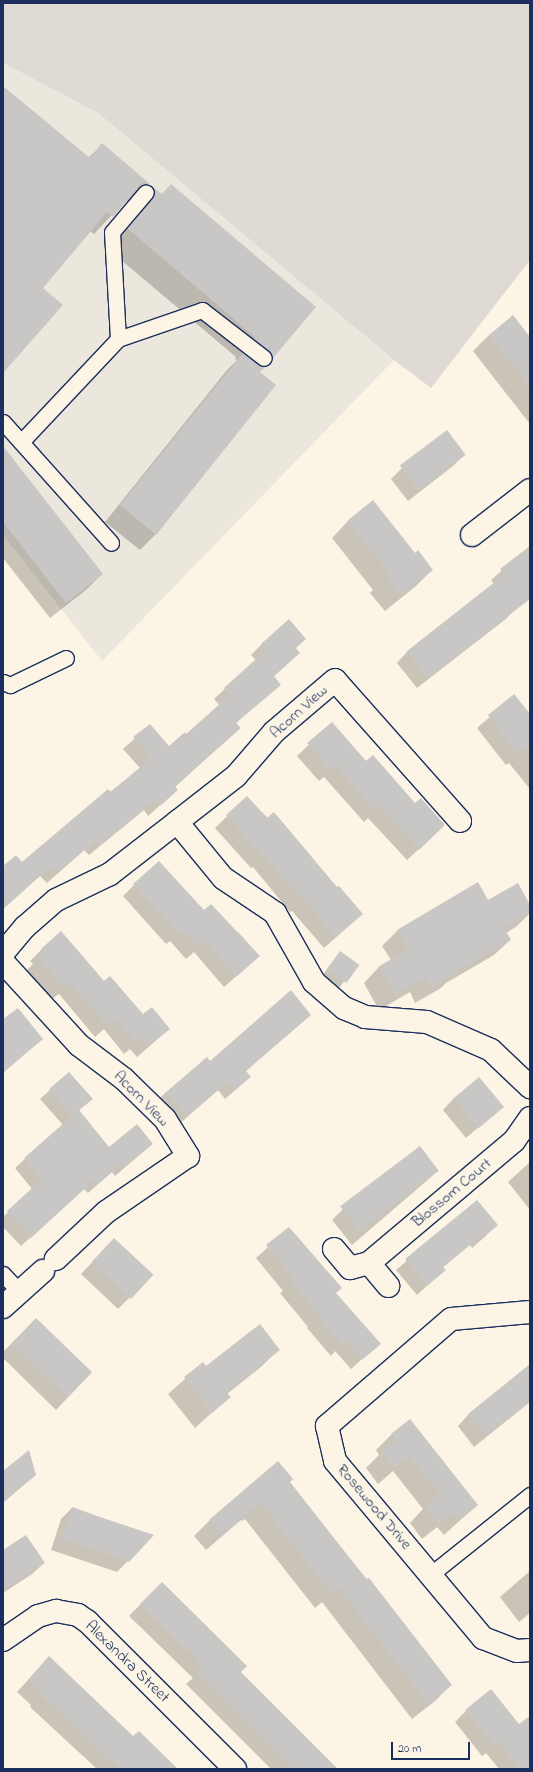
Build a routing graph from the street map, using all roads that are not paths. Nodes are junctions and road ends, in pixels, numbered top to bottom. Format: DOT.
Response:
graph roads {
  1 [pos="146,192"];
  2 [pos="118,339"];
  3 [pos="264,358"];
  4 [pos="3,422"];
  5 [pos="21,442"];
  6 [pos="530,490"];
  7 [pos="472,535"];
  8 [pos="111,543"];
  9 [pos="66,658"];
  10 [pos="3,682"];
  11 [pos="460,821"];
  12 [pos="177,822"];
  13 [pos="3,953"];
  14 [pos="3,962"];
  15 [pos="530,1087"];
  16 [pos="530,1118"];
  17 [pos="334,1249"];
  18 [pos="369,1263"];
  19 [pos="3,1274"];
  20 [pos="388,1286"];
  21 [pos="20,1292"];
  22 [pos="3,1307"];
  23 [pos="530,1312"];
  24 [pos="530,1495"];
  25 [pos="430,1575"];
  26 [pos="3,1640"];
  27 [pos="530,1650"];
  28 [pos="235,1769"];
  1 -- 2 [label="lane"];
  2 -- 3 [label="lane"];
  2 -- 5 [label="lane"];
  4 -- 5 [label="lane"];
  5 -- 8 [label="lane"];
  6 -- 7 [label="street"];
  9 -- 10 [label="lane"];
  11 -- 12 [label="street, Acorn View"];
  12 -- 13 [label="street, Acorn View"];
  12 -- 15 [label="street"];
  14 -- 21 [label="street, Acorn View"];
  16 -- 18 [label="street, Blossom Court"];
  17 -- 18 [label="street, Blossom Court"];
  18 -- 20 [label="street"];
  19 -- 21 [label="lane"];
  21 -- 22 [label="street"];
  23 -- 25 [label="street, Rosewood Drive"];
  24 -- 25 [label="lane"];
  25 -- 27 [label="street, Rosewood Drive"];
  26 -- 28 [label="street, Alexandra Street"];
}
